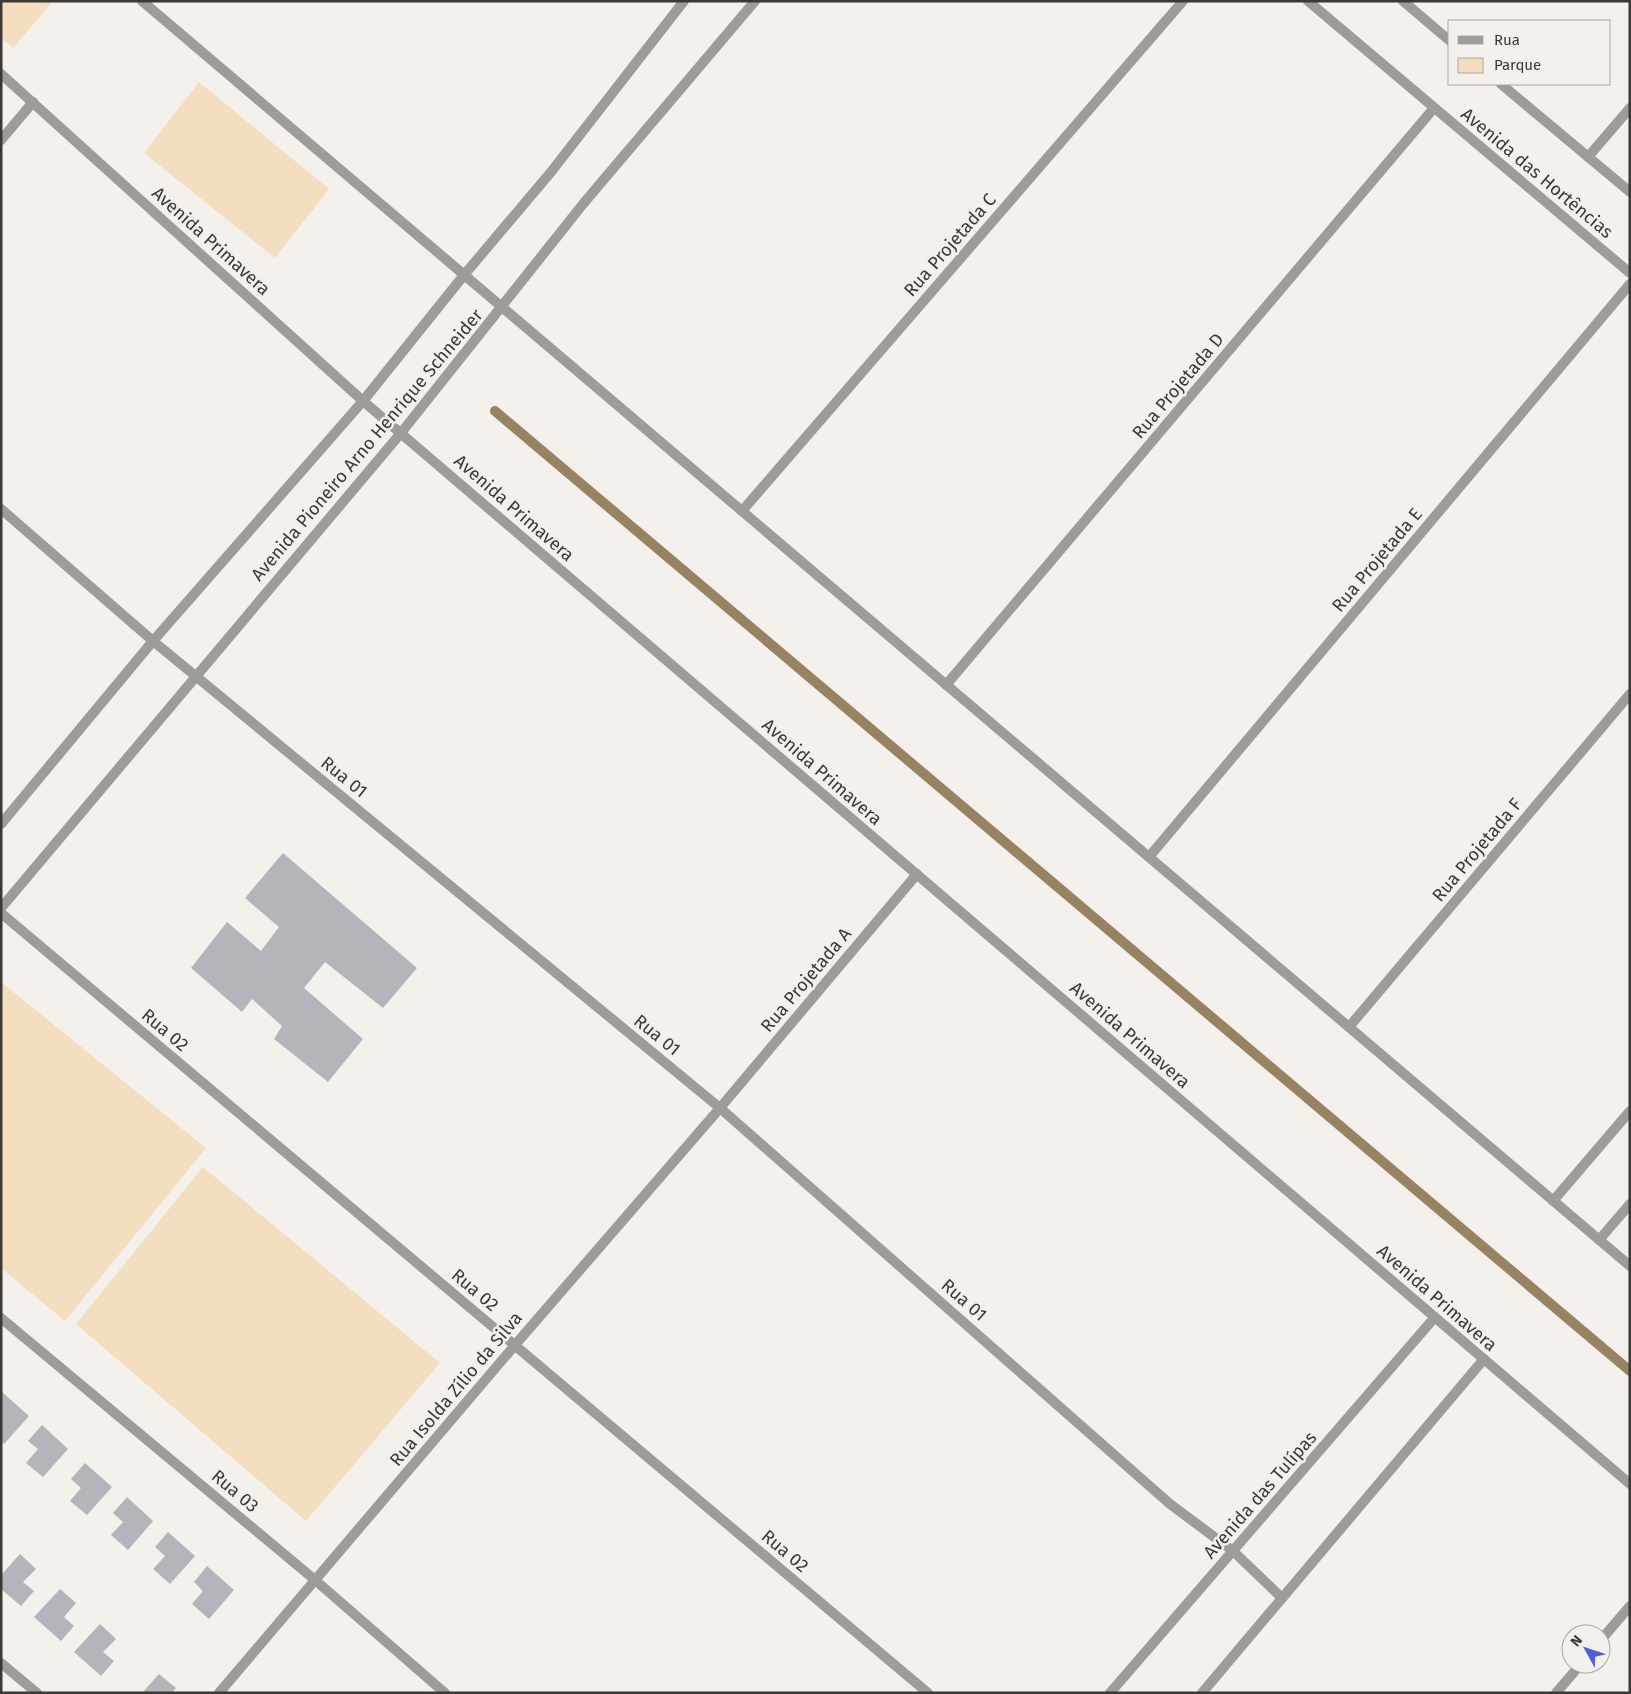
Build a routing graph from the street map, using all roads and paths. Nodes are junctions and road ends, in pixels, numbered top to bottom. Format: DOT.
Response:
graph roads {
  1 [pos="142,1"];
  2 [pos="684,1"];
  3 [pos="755,1"];
  4 [pos="1183,1"];
  5 [pos="1308,1"];
  6 [pos="1402,1"];
  7 [pos="1448,39"];
  8 [pos="1,74"];
  9 [pos="1502,85"];
  10 [pos="33,102"];
  11 [pos="1434,108"];
  12 [pos="1630,108"];
  13 [pos="1,140"];
  14 [pos="1588,157"];
  15 [pos="1630,192"];
  16 [pos="1630,273"];
  17 [pos="464,275"];
  18 [pos="1630,284"];
  19 [pos="502,307"];
  20 [pos="363,401"];
  21 [pos="401,433"];
  22 [pos="1,509"];
  23 [pos="742,511"];
  24 [pos="153,641"];
  25 [pos="196,677"];
  26 [pos="946,685"];
  27 [pos="1630,694"];
  28 [pos="1,824"];
  29 [pos="1149,857"];
  30 [pos="917,874"];
  31 [pos="1,908"];
  32 [pos="1,913"];
  33 [pos="1349,1028"];
  34 [pos="720,1108"];
  35 [pos="1630,1111"];
  36 [pos="1553,1201"];
  37 [pos="1630,1204"];
  38 [pos="1599,1240"];
  39 [pos="1630,1266"];
  40 [pos="1434,1317"];
  41 [pos="1,1318"];
  42 [pos="515,1345"];
  43 [pos="1484,1359"];
  44 [pos="1630,1484"];
  45 [pos="1233,1551"];
  46 [pos="315,1580"];
  47 [pos="1282,1598"];
  48 [pos="1630,1606"];
  49 [pos="1611,1628"];
  50 [pos="1,1663"];
  51 [pos="1572,1674"];
  52 [pos="37,1693"];
  53 [pos="219,1693"];
  54 [pos="444,1693"];
  55 [pos="928,1693"];
  56 [pos="1110,1693"];
  57 [pos="1202,1693"];
  58 [pos="1556,1693"];
  1 -- 17 [label="street"];
  2 -- 17 [label="street, Avenida Pioneiro Arno Henrique Schneider"];
  3 -- 19 [label="street, Avenida Pioneiro Arno Henrique Schneider"];
  4 -- 23 [label="street, Rua Projetada C"];
  5 -- 11 [label="street, Avenida das Hortências"];
  6 -- 7 [label="street"];
  8 -- 10 [label="street, Avenida Primavera"];
  9 -- 14 [label="street"];
  10 -- 13 [label="street"];
  10 -- 20 [label="street, Avenida Primavera"];
  11 -- 16 [label="street, Avenida das Hortências"];
  11 -- 26 [label="street, Rua Projetada D"];
  12 -- 14 [label="street"];
  14 -- 15 [label="street"];
  17 -- 19 [label="street"];
  17 -- 20 [label="street, Avenida Pioneiro Arno Henrique Schneider"];
  18 -- 29 [label="street, Rua Projetada E"];
  19 -- 21 [label="street, Avenida Pioneiro Arno Henrique Schneider"];
  19 -- 23 [label="street"];
  20 -- 21 [label="street, Avenida Primavera"];
  20 -- 24 [label="street, Avenida Pioneiro Arno Henrique Schneider"];
  21 -- 25 [label="street, Avenida Pioneiro Arno Henrique Schneider"];
  21 -- 30 [label="street, Avenida Primavera"];
  22 -- 24 [label="street, Rua 01"];
  23 -- 26 [label="street"];
  24 -- 25 [label="street, Rua 01"];
  24 -- 28 [label="street, Avenida Pioneiro Arno Henrique Schneider"];
  25 -- 31 [label="street, Avenida Pioneiro Arno Henrique Schneider"];
  25 -- 34 [label="street, Rua 01"];
  26 -- 29 [label="street"];
  27 -- 33 [label="street, Rua Projetada F"];
  29 -- 33 [label="street"];
  30 -- 34 [label="street, Rua Projetada A"];
  30 -- 40 [label="street, Avenida Primavera"];
  32 -- 42 [label="street, Rua 02"];
  33 -- 36 [label="street"];
  34 -- 42 [label="street, Rua Isolda Zílio da Silva"];
  34 -- 45 [label="street, Rua 01"];
  35 -- 36 [label="street"];
  36 -- 38 [label="street"];
  37 -- 38 [label="street"];
  38 -- 39 [label="street"];
  40 -- 43 [label="street, Avenida Primavera"];
  40 -- 45 [label="street, Avenida das Tulípas"];
  41 -- 46 [label="street, Rua 03"];
  42 -- 46 [label="street, Rua Isolda Zílio da Silva"];
  42 -- 55 [label="street, Rua 02"];
  43 -- 44 [label="street, Avenida Primavera"];
  43 -- 47 [label="street"];
  45 -- 47 [label="street, Rua 01"];
  45 -- 56 [label="street, Avenida das Tulípas"];
  46 -- 53 [label="street, Rua Isolda Zílio da Silva"];
  46 -- 54 [label="street, Rua 03"];
  47 -- 57 [label="street"];
  48 -- 49 [label="street"];
  50 -- 52 [label="street"];
  51 -- 58 [label="street"];
}
